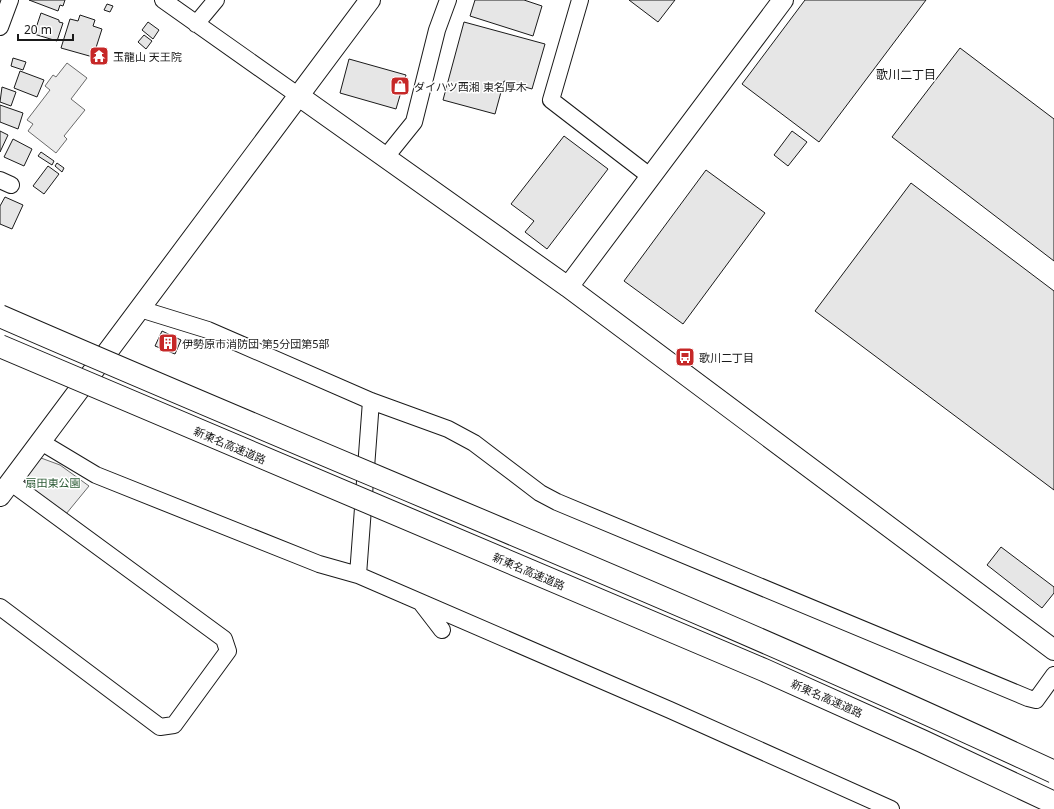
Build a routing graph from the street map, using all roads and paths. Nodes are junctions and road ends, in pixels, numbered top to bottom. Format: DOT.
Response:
graph roads {
  1 [pos="10,0"];
  2 [pos="163,0"];
  3 [pos="216,0"];
  4 [pos="370,0"];
  5 [pos="448,0"];
  6 [pos="580,0"];
  7 [pos="783,0"];
  8 [pos="196,24"];
  9 [pos="0,27"];
  10 [pos="299,96"];
  11 [pos="385,158"];
  12 [pos="651,177"];
  13 [pos="568,287"];
  14 [pos="140,309"];
  15 [pos="0,316"];
  16 [pos="0,346"];
  17 [pos="371,401"];
  18 [pos="41,442"];
  19 [pos="5,489"];
  20 [pos="358,575"];
  21 [pos="421,602"];
  22 [pos="0,607"];
  23 [pos="442,630"];
  24 [pos="1054,650"];
  25 [pos="1054,675"];
  26 [pos="1054,772"];
  27 [pos="1054,803"];
  28 [pos="891,809"];
  1 -- 9 [label="street"];
  2 -- 8 [label="street"];
  3 -- 8 [label="street"];
  4 -- 10 [label="street"];
  5 -- 11 [label="street"];
  6 -- 12 [label="street"];
  7 -- 12 [label="street"];
  8 -- 10 [label="street"];
  10 -- 11 [label="street"];
  10 -- 14 [label="street"];
  11 -- 13 [label="street"];
  12 -- 13 [label="street"];
  13 -- 24 [label="street"];
  14 -- 17 [label="street"];
  14 -- 18 [label="street"];
  15 -- 26 [label="highway, bridge"];
  16 -- 27 [label="highway, 新東名高速道路, bridge"];
  17 -- 20 [label="street"];
  17 -- 25 [label="street"];
  18 -- 19 [label="street"];
  18 -- 20 [label="street"];
  19 -- 22 [label="street"];
  20 -- 21 [label="street"];
  21 -- 23 [label="street"];
  21 -- 28 [label="street"];
}
